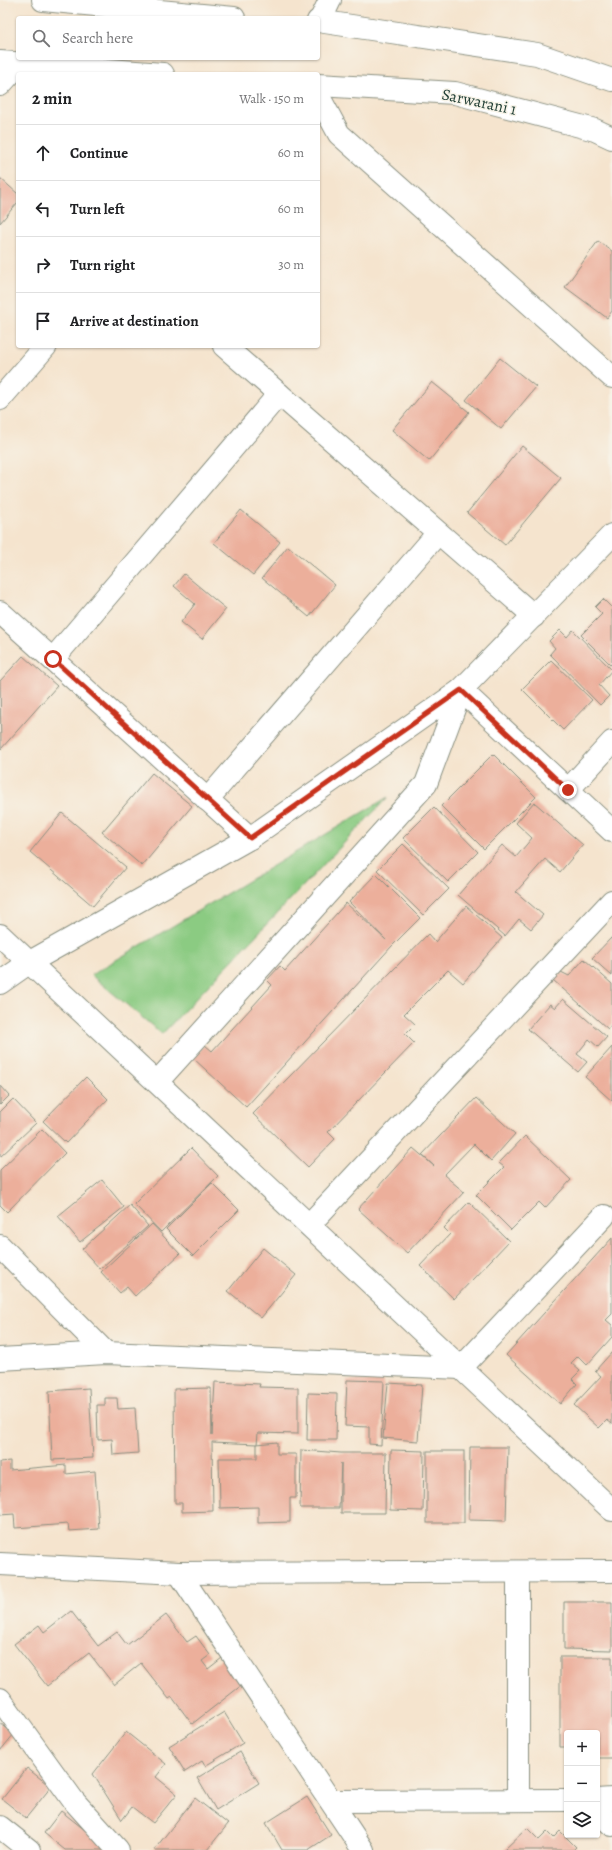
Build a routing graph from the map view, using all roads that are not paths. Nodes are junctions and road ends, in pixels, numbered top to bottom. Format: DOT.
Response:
graph roads {
  1 [pos="43,0"];
  2 [pos="330,0"];
  3 [pos="213,16"];
  4 [pos="320,19"];
  5 [pos="320,21"];
  6 [pos="9,63"];
  7 [pos="135,72"];
  8 [pos="612,80"];
  9 [pos="0,85"];
  10 [pos="320,85"];
  11 [pos="320,99"];
  12 [pos="612,138"];
  13 [pos="44,348"];
  14 [pos="226,348"];
  15 [pos="612,377"];
  16 [pos="279,394"];
  17 [pos="0,399"];
  18 [pos="438,533"];
  19 [pos="612,535"];
  20 [pos="0,612"];
  21 [pos="534,616"];
  22 [pos="53,659"];
  23 [pos="461,690"];
  24 [pos="612,742"];
  25 [pos="568,790"];
  26 [pos="206,800"];
  27 [pos="612,831"];
  28 [pos="250,838"];
  29 [pos="612,902"];
  30 [pos="0,935"];
  31 [pos="30,962"];
  32 [pos="0,983"];
  33 [pos="157,1082"];
  34 [pos="604,1216"];
  35 [pos="309,1225"];
  36 [pos="0,1246"];
  37 [pos="106,1353"];
  38 [pos="0,1359"];
  39 [pos="461,1368"];
  40 [pos="612,1510"];
  41 [pos="0,1564"];
  42 [pos="612,1571"];
  43 [pos="518,1572"];
  44 [pos="179,1573"];
  45 [pos="0,1699"];
  46 [pos="612,1799"];
  47 [pos="518,1800"];
  48 [pos="564,1800"];
  49 [pos="600,1800"];
  50 [pos="331,1801"];
  51 [pos="600,1814"];
  52 [pos="612,1825"];
  53 [pos="0,1827"];
  54 [pos="29,1850"];
  55 [pos="118,1850"];
  56 [pos="363,1850"];
  1 -- 3 [label="street"];
  2 -- 4 [label="street"];
  5 -- 8 [label="street"];
  6 -- 7 [label="street"];
  6 -- 9 [label="street"];
  10 -- 12 [label="street, Sarwarani 1"];
  11 -- 15 [label="street"];
  13 -- 17 [label="street"];
  14 -- 16 [label="street"];
  16 -- 18 [label="street"];
  16 -- 22 [label="street"];
  18 -- 21 [label="street"];
  18 -- 26 [label="street"];
  19 -- 21 [label="street"];
  20 -- 22 [label="street"];
  21 -- 23 [label="street"];
  22 -- 26 [label="street"];
  23 -- 25 [label="street"];
  23 -- 28 [label="street"];
  23 -- 33 [label="street"];
  24 -- 25 [label="street"];
  25 -- 27 [label="street"];
  26 -- 28 [label="street"];
  28 -- 31 [label="street"];
  29 -- 35 [label="street"];
  30 -- 31 [label="street"];
  31 -- 32 [label="street"];
  31 -- 33 [label="street"];
  33 -- 35 [label="street"];
  34 -- 39 [label="street"];
  35 -- 39 [label="street"];
  36 -- 37 [label="street"];
  37 -- 38 [label="street"];
  37 -- 39 [label="street"];
  39 -- 40 [label="street"];
  41 -- 44 [label="street"];
  42 -- 43 [label="street"];
  43 -- 44 [label="street"];
  43 -- 47 [label="street"];
  44 -- 50 [label="street"];
  45 -- 55 [label="street"];
  46 -- 49 [label="street"];
  47 -- 48 [label="street"];
  47 -- 50 [label="street"];
  50 -- 56 [label="street"];
  51 -- 52 [label="street"];
  53 -- 54 [label="street"];
}
